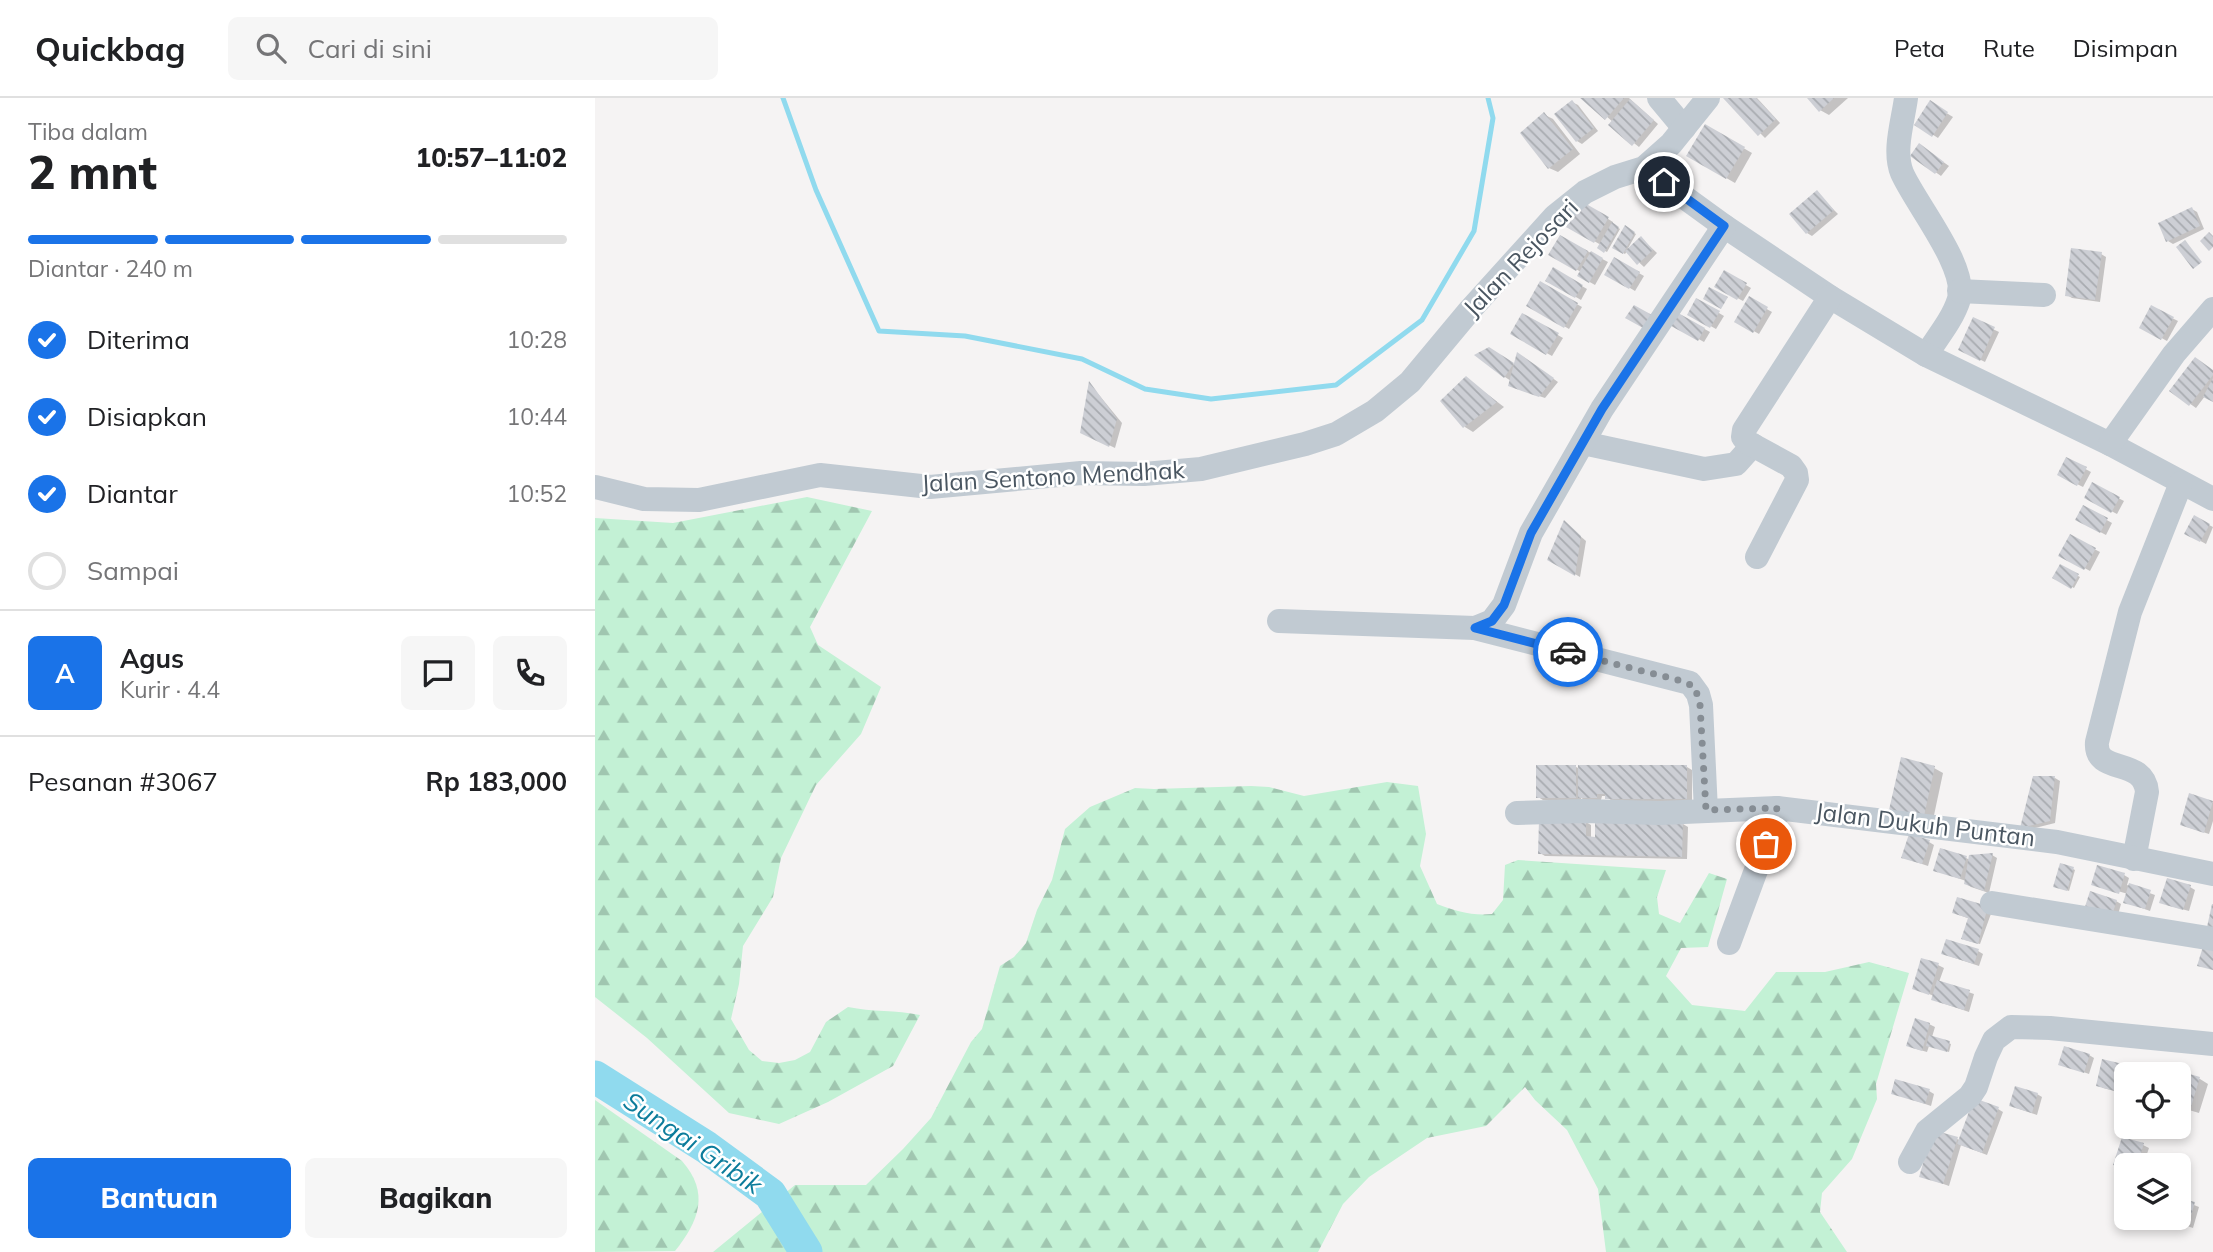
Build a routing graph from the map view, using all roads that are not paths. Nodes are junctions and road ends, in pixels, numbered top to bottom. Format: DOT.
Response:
graph roads {
  1 [pos="1659,98"];
  2 [pos="1709,98"];
  3 [pos="1906,98"];
  4 [pos="1685,128"];
  5 [pos="1644,167"];
  6 [pos="1724,226"];
  7 [pos="1959,291"];
  8 [pos="2045,295"];
  9 [pos="1830,297"];
  10 [pos="2213,309"];
  11 [pos="1926,355"];
  12 [pos="1409,382"];
  13 [pos="1583,443"];
  14 [pos="2110,444"];
  15 [pos="1753,445"];
  16 [pos="2181,483"];
  17 [pos="595,487"];
  18 [pos="2213,499"];
  19 [pos="1757,557"];
  20 [pos="1279,621"];
  21 [pos="1475,628"];
  22 [pos="1777,808"];
  23 [pos="1706,810"];
  24 [pos="1517,813"];
  25 [pos="2134,859"];
  26 [pos="2213,874"];
  27 [pos="1992,903"];
  28 [pos="2213,939"];
  29 [pos="1728,943"];
  30 [pos="2213,1044"];
  31 [pos="1910,1163"];
  1 -- 4 [label="street"];
  2 -- 4 [label="street, Jalan Rejosari"];
  3 -- 7 [label="street"];
  4 -- 5 [label="street, Jalan Rejosari"];
  5 -- 6 [label="street"];
  5 -- 12 [label="street, Jalan Rejosari"];
  6 -- 9 [label="street"];
  6 -- 13 [label="street"];
  7 -- 8 [label="street"];
  7 -- 11 [label="street"];
  9 -- 11 [label="street"];
  9 -- 15 [label="street"];
  10 -- 14 [label="street"];
  11 -- 14 [label="street"];
  12 -- 17 [label="street, Jalan Sentono Mendhak"];
  13 -- 15 [label="street"];
  13 -- 21 [label="street"];
  14 -- 16 [label="street"];
  15 -- 19 [label="street"];
  16 -- 18 [label="street"];
  16 -- 25 [label="street"];
  20 -- 21 [label="street"];
  21 -- 23 [label="street"];
  22 -- 23 [label="street, Jalan Dukuh Puntan"];
  22 -- 25 [label="street, Jalan Dukuh Puntan"];
  22 -- 29 [label="street"];
  23 -- 24 [label="street, Jalan Dukuh Puntan"];
  25 -- 26 [label="street, Jalan Dukuh Puntan"];
  27 -- 28 [label="street"];
  30 -- 31 [label="street"];
}
